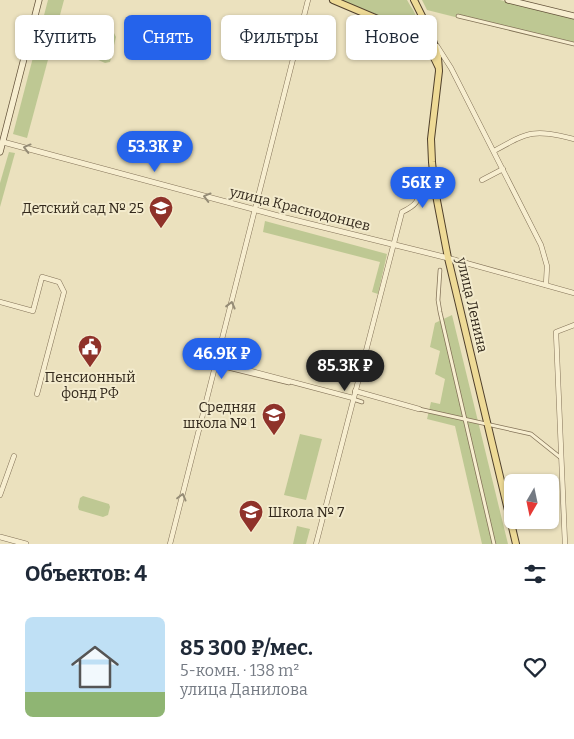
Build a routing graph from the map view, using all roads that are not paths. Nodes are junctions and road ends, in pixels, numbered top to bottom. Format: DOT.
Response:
graph roads {
  1 [pos="39,0"];
  2 [pos="308,0"];
  3 [pos="333,0"];
  4 [pos="414,0"];
  5 [pos="508,0"];
  6 [pos="368,15"];
  7 [pos="422,15"];
  8 [pos="458,16"];
  9 [pos="574,16"];
  10 [pos="574,44"];
  11 [pos="437,47"];
  12 [pos="437,53"];
  13 [pos="435,60"];
  14 [pos="439,69"];
  15 [pos="574,139"];
  16 [pos="3,142"];
  17 [pos="494,151"];
  18 [pos="0,152"];
  19 [pos="503,169"];
  20 [pos="482,180"];
  21 [pos="435,190"];
  22 [pos="254,210"];
  23 [pos="393,245"];
  24 [pos="448,258"];
  25 [pos="440,270"];
  26 [pos="546,285"];
  27 [pos="574,293"];
  28 [pos="0,302"];
  29 [pos="574,325"];
  30 [pos="217,362"];
  31 [pos="224,367"];
  32 [pos="355,391"];
  33 [pos="37,394"];
  34 [pos="353,398"];
  35 [pos="362,402"];
  36 [pos="419,408"];
  37 [pos="465,419"];
  38 [pos="486,424"];
  39 [pos="14,456"];
  40 [pos="561,459"];
  41 [pos="0,496"];
  42 [pos="0,537"];
  43 [pos="26,544"];
  44 [pos="170,544"];
  45 [pos="316,544"];
  46 [pos="494,544"];
  47 [pos="516,544"];
  48 [pos="565,544"];
  1 -- 16 [label="main road"];
  2 -- 22 [label="street"];
  3 -- 6 [label="main road"];
  4 -- 7 [label="main road, улица Ленина"];
  5 -- 9 [label="main road"];
  8 -- 10 [label="street"];
  11 -- 17 [label="street, улица Ленина"];
  12 -- 14 [label="main road, улица Ленина"];
  13 -- 14 [label="main road"];
  14 -- 21 [label="main road, улица Ленина"];
  15 -- 17 [label="street"];
  16 -- 18 [label="main road"];
  22 -- 16 [label="street, улица Краснодонцев, one-way"];
  17 -- 19 [label="street, улица Ленина"];
  19 -- 20 [label="street"];
  19 -- 26 [label="street, улица Ленина"];
  21 -- 23 [label="street"];
  21 -- 24 [label="main road, улица Ленина"];
  22 -- 23 [label="street, улица Краснодонцев"];
  30 -- 22 [label="street, one-way"];
  23 -- 24 [label="street, улица Краснодонцев"];
  23 -- 32 [label="street"];
  24 -- 26 [label="street"];
  24 -- 38 [label="main road, улица Ленина"];
  25 -- 37 [label="street"];
  26 -- 27 [label="street"];
  28 -- 33 [label="street"];
  29 -- 40 [label="street"];
  30 -- 34 [label="street"];
  44 -- 30 [label="street, one-way"];
  31 -- 34 [label="street"];
  32 -- 34 [label="street"];
  32 -- 36 [label="street"];
  34 -- 35 [label="street"];
  34 -- 45 [label="street"];
  36 -- 37 [label="street"];
  37 -- 38 [label="street"];
  37 -- 46 [label="street"];
  38 -- 40 [label="street"];
  38 -- 47 [label="main road, улица Ленина"];
  39 -- 41 [label="street"];
  40 -- 48 [label="street"];
  42 -- 43 [label="street"];
}
